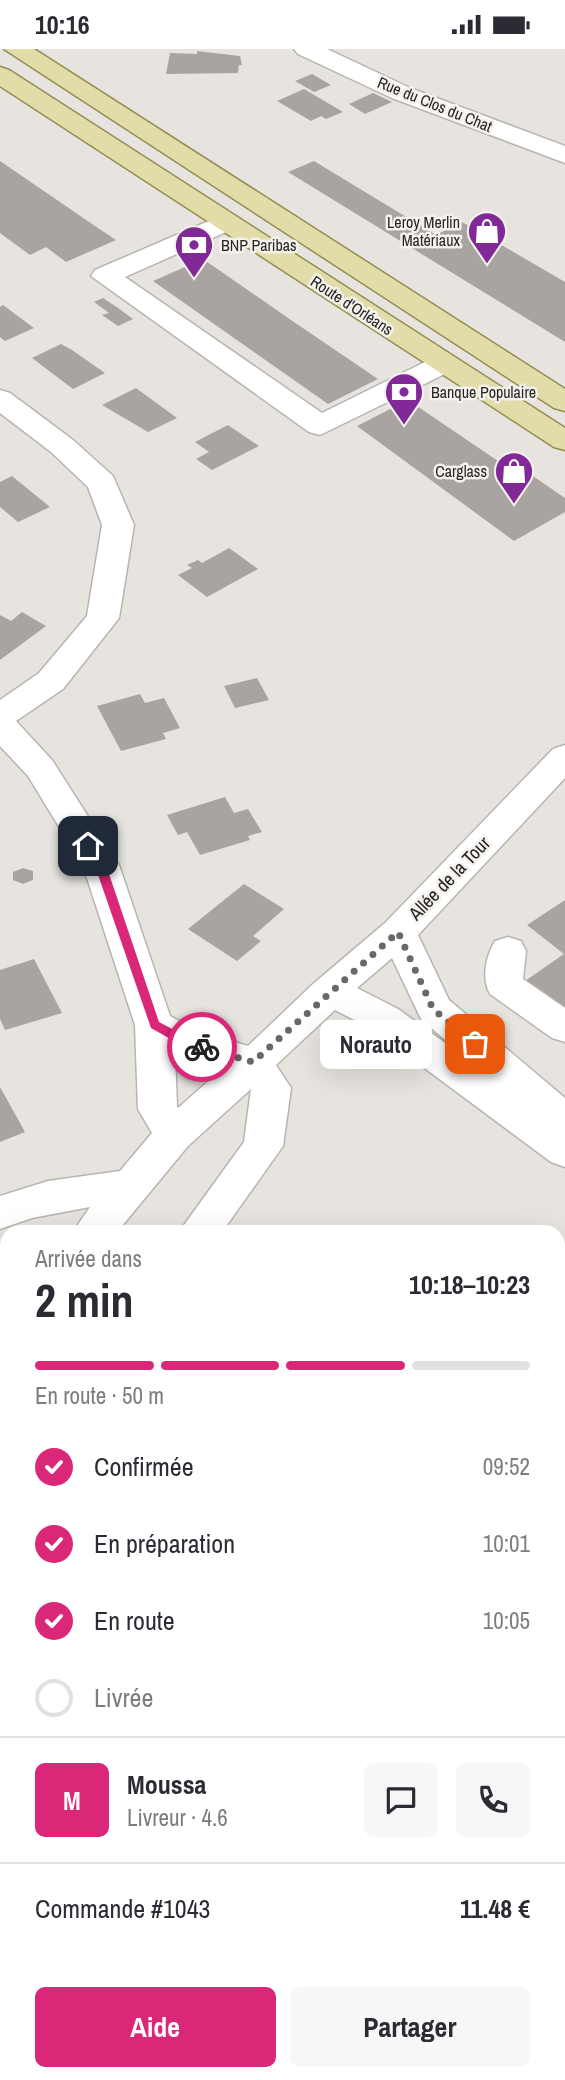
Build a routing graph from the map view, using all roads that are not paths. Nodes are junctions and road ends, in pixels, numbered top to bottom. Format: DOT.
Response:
graph roads {
  1 [pos="18,49"];
  2 [pos="307,49"];
  3 [pos="0,75"];
  4 [pos="565,155"];
  5 [pos="225,222"];
  6 [pos="443,364"];
  7 [pos="0,399"];
  8 [pos="565,402"];
  9 [pos="565,441"];
  10 [pos="0,716"];
  11 [pos="0,725"];
  12 [pos="565,757"];
  13 [pos="398,932"];
  14 [pos="508,951"];
  15 [pos="326,994"];
  16 [pos="155,1025"];
  17 [pos="565,1028"];
  18 [pos="253,1062"];
  19 [pos="565,1120"];
  20 [pos="174,1135"];
  21 [pos="565,1151"];
  22 [pos="131,1186"];
  23 [pos="0,1213"];
  24 [pos="99,1225"];
  25 [pos="204,1225"];
  1 -- 8 [label="main road, Route d'Orléans"];
  2 -- 4 [label="street, Rue du Clos du Chat"];
  3 -- 5 [label="main road, Route d'Orléans"];
  5 -- 6 [label="main road, Route d'Orléans"];
  5 -- 6 [label="street"];
  6 -- 9 [label="main road, Route d'Orléans"];
  7 -- 10 [label="street"];
  11 -- 16 [label="street"];
  12 -- 13 [label="street, Allée de la Tour"];
  13 -- 15 [label="street, Allée de la Tour"];
  13 -- 19 [label="street"];
  14 -- 17 [label="street"];
  15 -- 18 [label="street, Allée de la Tour"];
  15 -- 21 [label="street"];
  16 -- 18 [label="street"];
  16 -- 20 [label="street"];
  18 -- 20 [label="street, Allée de la Tour"];
  18 -- 25 [label="street"];
  20 -- 22 [label="street, Allée de la Tour"];
  22 -- 23 [label="street"];
  22 -- 24 [label="street, Allée de la Tour"];
}
